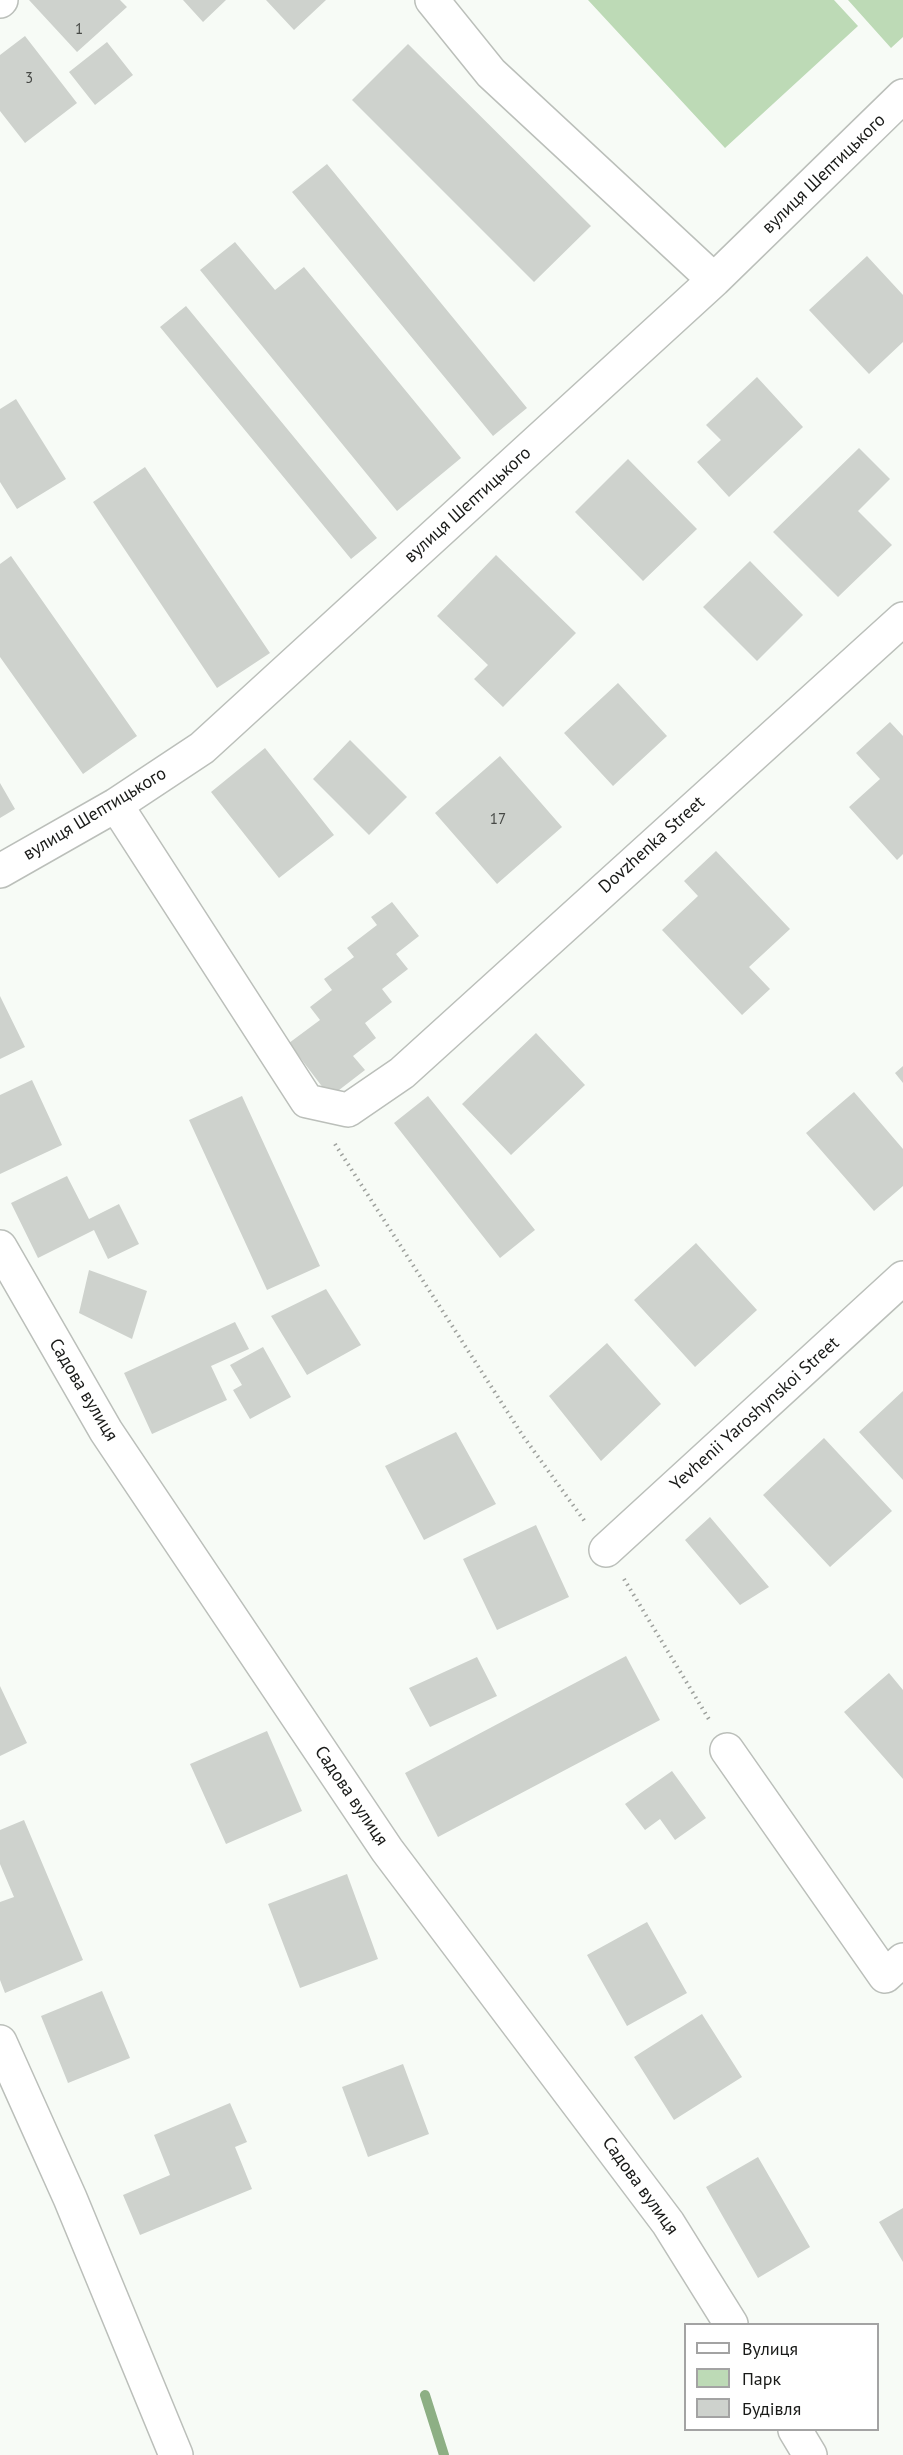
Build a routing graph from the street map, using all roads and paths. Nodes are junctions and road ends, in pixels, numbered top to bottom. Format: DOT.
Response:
graph roads {
  1 [pos="432,0"];
  2 [pos="903,96"];
  3 [pos="714,280"];
  4 [pos="903,619"];
  5 [pos="116,805"];
  6 [pos="0,871"];
  7 [pos="307,1101"];
  8 [pos="0,1247"];
  9 [pos="903,1278"];
  10 [pos="606,1550"];
  11 [pos="728,1750"];
  12 [pos="894,1968"];
  13 [pos="0,2042"];
  14 [pos="729,2323"];
  15 [pos="796,2431"];
  16 [pos="176,2455"];
  17 [pos="810,2455"];
  1 -- 3 [label="street"];
  2 -- 3 [label="street, вулиця Шептицького"];
  3 -- 5 [label="street, вулиця Шептицького"];
  4 -- 7 [label="street, Dovzhenka Street"];
  5 -- 6 [label="street, вулиця Шептицького"];
  5 -- 7 [label="street"];
  7 -- 10 [label="path"];
  8 -- 14 [label="street, Садова вулиця"];
  9 -- 10 [label="street, Yevhenii Yaroshynskoi Street"];
  10 -- 11 [label="path"];
  11 -- 12 [label="street"];
  13 -- 16 [label="street"];
  15 -- 17 [label="street"];
}
